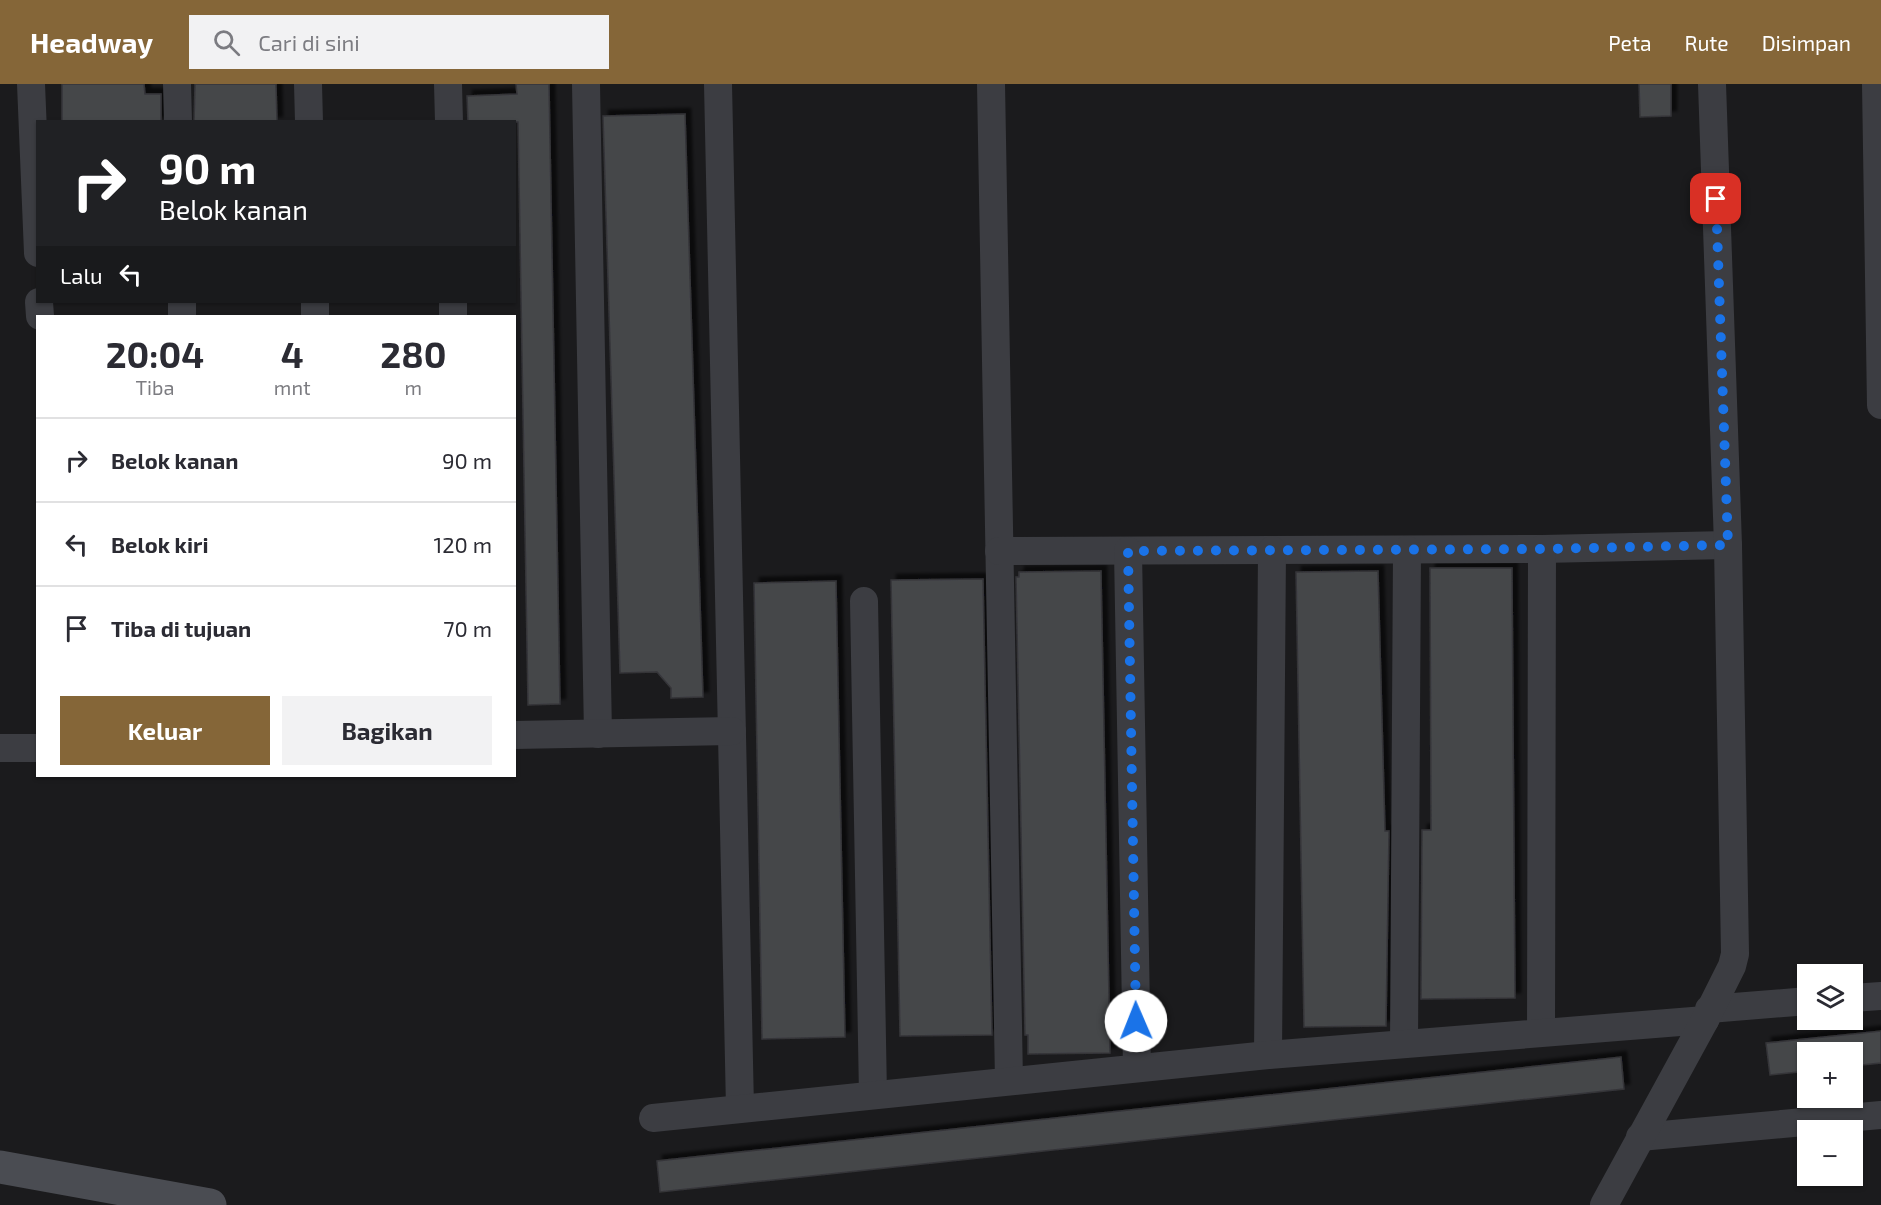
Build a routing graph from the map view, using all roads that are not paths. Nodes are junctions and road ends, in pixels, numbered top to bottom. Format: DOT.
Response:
graph roads {
  1 [pos="31,84"];
  2 [pos="177,84"];
  3 [pos="308,84"];
  4 [pos="448,84"];
  5 [pos="586,84"];
  6 [pos="718,84"];
  7 [pos="991,84"];
  8 [pos="1712,84"];
  9 [pos="1876,84"];
  10 [pos="178,120"];
  11 [pos="309,120"];
  12 [pos="449,120"];
  13 [pos="36,205"];
  14 [pos="1881,405"];
  15 [pos="1728,545"];
  16 [pos="1542,549"];
  17 [pos="1272,550"];
  18 [pos="1407,550"];
  19 [pos="999,551"];
  20 [pos="1128,551"];
  21 [pos="864,601"];
  22 [pos="732,731"];
  23 [pos="598,734"];
  24 [pos="516,735"];
  25 [pos="0,748"];
  26 [pos="36,748"];
  27 [pos="1881,996"];
  28 [pos="1863,997"];
  29 [pos="1797,1002"];
  30 [pos="1707,1014"];
  31 [pos="1541,1032"];
  32 [pos="1404,1044"];
  33 [pos="1268,1054"];
  34 [pos="1137,1068"];
  35 [pos="1009,1081"];
  36 [pos="873,1095"];
  37 [pos="740,1108"];
  38 [pos="1881,1115"];
  39 [pos="653,1118"];
  40 [pos="1640,1137"];
  41 [pos="0,1167"];
  42 [pos="210,1205"];
  43 [pos="1604,1205"];
  1 -- 13 [label="street"];
  2 -- 10 [label="street"];
  3 -- 11 [label="street"];
  4 -- 12 [label="street"];
  5 -- 23 [label="street"];
  6 -- 22 [label="street"];
  7 -- 19 [label="street"];
  8 -- 15 [label="street"];
  9 -- 14 [label="street"];
  15 -- 16 [label="street"];
  15 -- 30 [label="street"];
  16 -- 18 [label="street"];
  16 -- 31 [label="street"];
  17 -- 18 [label="street"];
  17 -- 20 [label="street"];
  17 -- 33 [label="street"];
  18 -- 32 [label="street"];
  19 -- 20 [label="street"];
  19 -- 35 [label="street"];
  20 -- 34 [label="street"];
  21 -- 36 [label="street"];
  22 -- 23 [label="street"];
  22 -- 37 [label="street"];
  23 -- 24 [label="street"];
  25 -- 26 [label="street"];
  27 -- 28 [label="street"];
  29 -- 30 [label="street"];
  30 -- 31 [label="street"];
  30 -- 40 [label="street"];
  31 -- 32 [label="street"];
  32 -- 33 [label="street"];
  33 -- 34 [label="street"];
  34 -- 35 [label="street"];
  35 -- 36 [label="street"];
  36 -- 37 [label="street"];
  37 -- 39 [label="street"];
  38 -- 40 [label="street"];
  40 -- 43 [label="street"];
  41 -- 42 [label="main road"];
}
